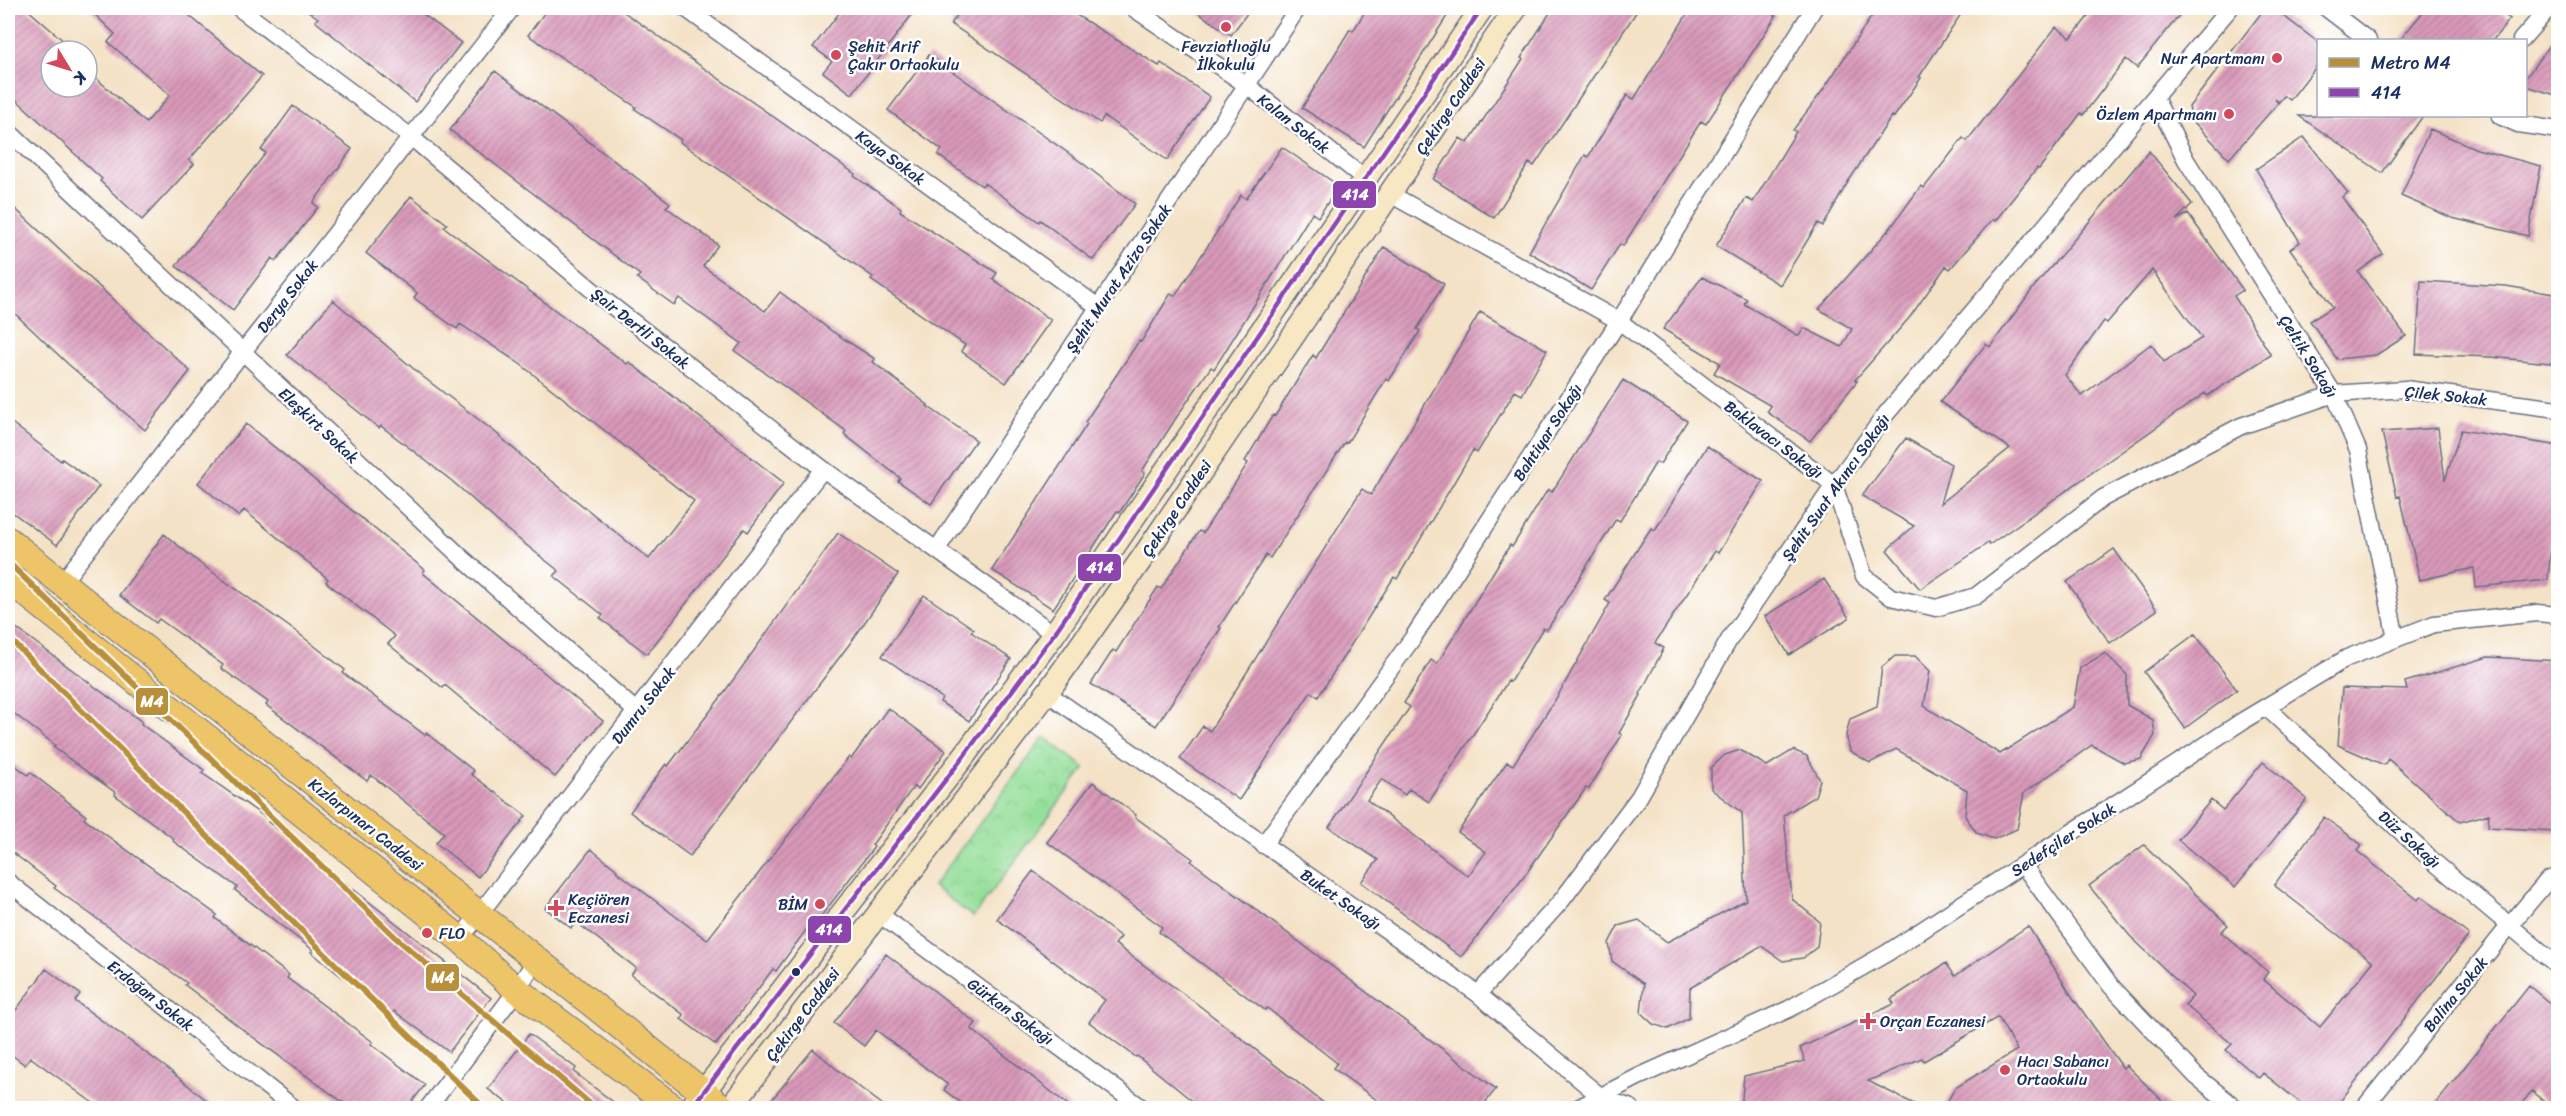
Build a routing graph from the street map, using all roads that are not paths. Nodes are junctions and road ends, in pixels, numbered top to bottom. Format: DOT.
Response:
graph roads {
  1 [pos="239,8"];
  2 [pos="512,8"];
  3 [pos="684,8"];
  4 [pos="1134,8"];
  5 [pos="1298,8"];
  6 [pos="1482,8"];
  7 [pos="1516,8"];
  8 [pos="1814,8"];
  9 [pos="2230,8"];
  10 [pos="2326,8"];
  11 [pos="2549,8"];
  12 [pos="2367,39"];
  13 [pos="2522,39"];
  14 [pos="1248,86"];
  15 [pos="2155,98"];
  16 [pos="2502,117"];
  17 [pos="2559,130"];
  18 [pos="8,131"];
  19 [pos="411,137"];
  20 [pos="1365,179"];
  21 [pos="1390,194"];
  22 [pos="1098,307"];
  23 [pos="1619,321"];
  24 [pos="242,353"];
  25 [pos="2334,394"];
  26 [pos="2559,409"];
  27 [pos="823,469"];
  28 [pos="1834,485"];
  29 [pos="8,540"];
  30 [pos="937,549"];
  31 [pos="8,579"];
  32 [pos="62,584"];
  33 [pos="2559,615"];
  34 [pos="1054,634"];
  35 [pos="2396,639"];
  36 [pos="1047,693"];
  37 [pos="2266,707"];
  38 [pos="637,712"];
  39 [pos="1263,845"];
  40 [pos="2023,865"];
  41 [pos="2553,878"];
  42 [pos="8,882"];
  43 [pos="879,914"];
  44 [pos="481,915"];
  45 [pos="2510,925"];
  46 [pos="460,939"];
  47 [pos="536,959"];
  48 [pos="2559,966"];
  49 [pos="517,990"];
  50 [pos="1478,994"];
  51 [pos="1601,1096"];
  52 [pos="697,1101"];
  53 [pos="294,1108"];
  54 [pos="428,1108"];
  55 [pos="674,1108"];
  56 [pos="723,1108"];
  57 [pos="730,1108"];
  58 [pos="1142,1108"];
  59 [pos="1578,1108"];
  60 [pos="1631,1108"];
  61 [pos="2236,1108"];
  62 [pos="2364,1108"];
  1 -- 19 [label="street, Şair Dertli Sokak"];
  2 -- 19 [label="street, Derya Sokak"];
  3 -- 22 [label="street, Kaya Sokak"];
  4 -- 14 [label="street, Kalan Sokak"];
  5 -- 14 [label="street, Şehit Murat Azizo Sokak"];
  6 -- 20 [label="main road, Çekirge Caddesi"];
  7 -- 21 [label="main road, Çekirge Caddesi"];
  8 -- 23 [label="street, Bahtiyar Sokağı"];
  9 -- 15 [label="street, Şehit Suat Akıncı Sokağı"];
  10 -- 12 [label="street"];
  11 -- 13 [label="street"];
  14 -- 20 [label="street, Kalan Sokak"];
  14 -- 22 [label="street, Şehit Murat Azizo Sokak"];
  15 -- 25 [label="street, Çeltik Sokağı"];
  15 -- 28 [label="street, Şehit Suat Akıncı Sokağı"];
  16 -- 17 [label="street"];
  18 -- 24 [label="street, Eleşkirt Sokak"];
  19 -- 24 [label="street, Derya Sokak"];
  19 -- 27 [label="street, Şair Dertli Sokak"];
  20 -- 34 [label="main road, Çekirge Caddesi"];
  21 -- 23 [label="street, Baklavacı Sokağı"];
  21 -- 36 [label="main road, Çekirge Caddesi"];
  22 -- 30 [label="street, Şehit Murat Azizo Sokak"];
  23 -- 28 [label="street, Baklavacı Sokağı"];
  23 -- 39 [label="street, Bahtiyar Sokağı"];
  24 -- 32 [label="street, Derya Sokak"];
  24 -- 38 [label="street, Eleşkirt Sokak"];
  25 -- 26 [label="street, Çilek Sokak"];
  25 -- 28 [label="street, Baklavacı Sokağı"];
  25 -- 35 [label="street, Çeltik Sokağı"];
  27 -- 30 [label="street, Şair Dertli Sokak"];
  27 -- 38 [label="street, Dumru Sokak"];
  28 -- 50 [label="street, Şehit Suat Akıncı Sokağı"];
  29 -- 32 [label="main road, Kızlarpınarı Caddesi"];
  30 -- 34 [label="street, Şair Dertli Sokak"];
  31 -- 46 [label="main road, Kızlarpınarı Caddesi"];
  32 -- 44 [label="main road, Kızlarpınarı Caddesi"];
  33 -- 35 [label="street, Sedefçiler Sokak"];
  34 -- 52 [label="main road, Çekirge Caddesi"];
  35 -- 37 [label="street, Sedefçiler Sokak"];
  36 -- 39 [label="street, Buket Sokağı"];
  36 -- 43 [label="main road, Çekirge Caddesi"];
  37 -- 40 [label="street, Sedefçiler Sokak"];
  37 -- 45 [label="street, Düz Sokağı"];
  38 -- 44 [label="street, Dumru Sokak"];
  39 -- 50 [label="street, Buket Sokağı"];
  40 -- 51 [label="street, Sedefçiler Sokak"];
  40 -- 61 [label="street"];
  41 -- 45 [label="street, Balina Sokak"];
  42 -- 53 [label="street, Erdoğan Sokak"];
  43 -- 57 [label="main road, Çekirge Caddesi"];
  43 -- 58 [label="street, Gürkan Sokağı"];
  44 -- 46 [label="street, Dumru Sokak"];
  44 -- 47 [label="main road, Kızlarpınarı Caddesi"];
  45 -- 48 [label="street, Düz Sokağı"];
  45 -- 62 [label="street, Balina Sokak"];
  46 -- 49 [label="main road, Kızlarpınarı Caddesi"];
  47 -- 49 [label="street"];
  47 -- 52 [label="main road, Kızlarpınarı Caddesi"];
  49 -- 54 [label="street"];
  49 -- 55 [label="main road, Kızlarpınarı Caddesi"];
  50 -- 51 [label="street, Buket Sokağı"];
  51 -- 59 [label="street, Sedefçiler Sokak"];
  51 -- 60 [label="street, Buket Sokağı"];
  52 -- 56 [label="main road, Kızlarpınarı Caddesi"];
}
